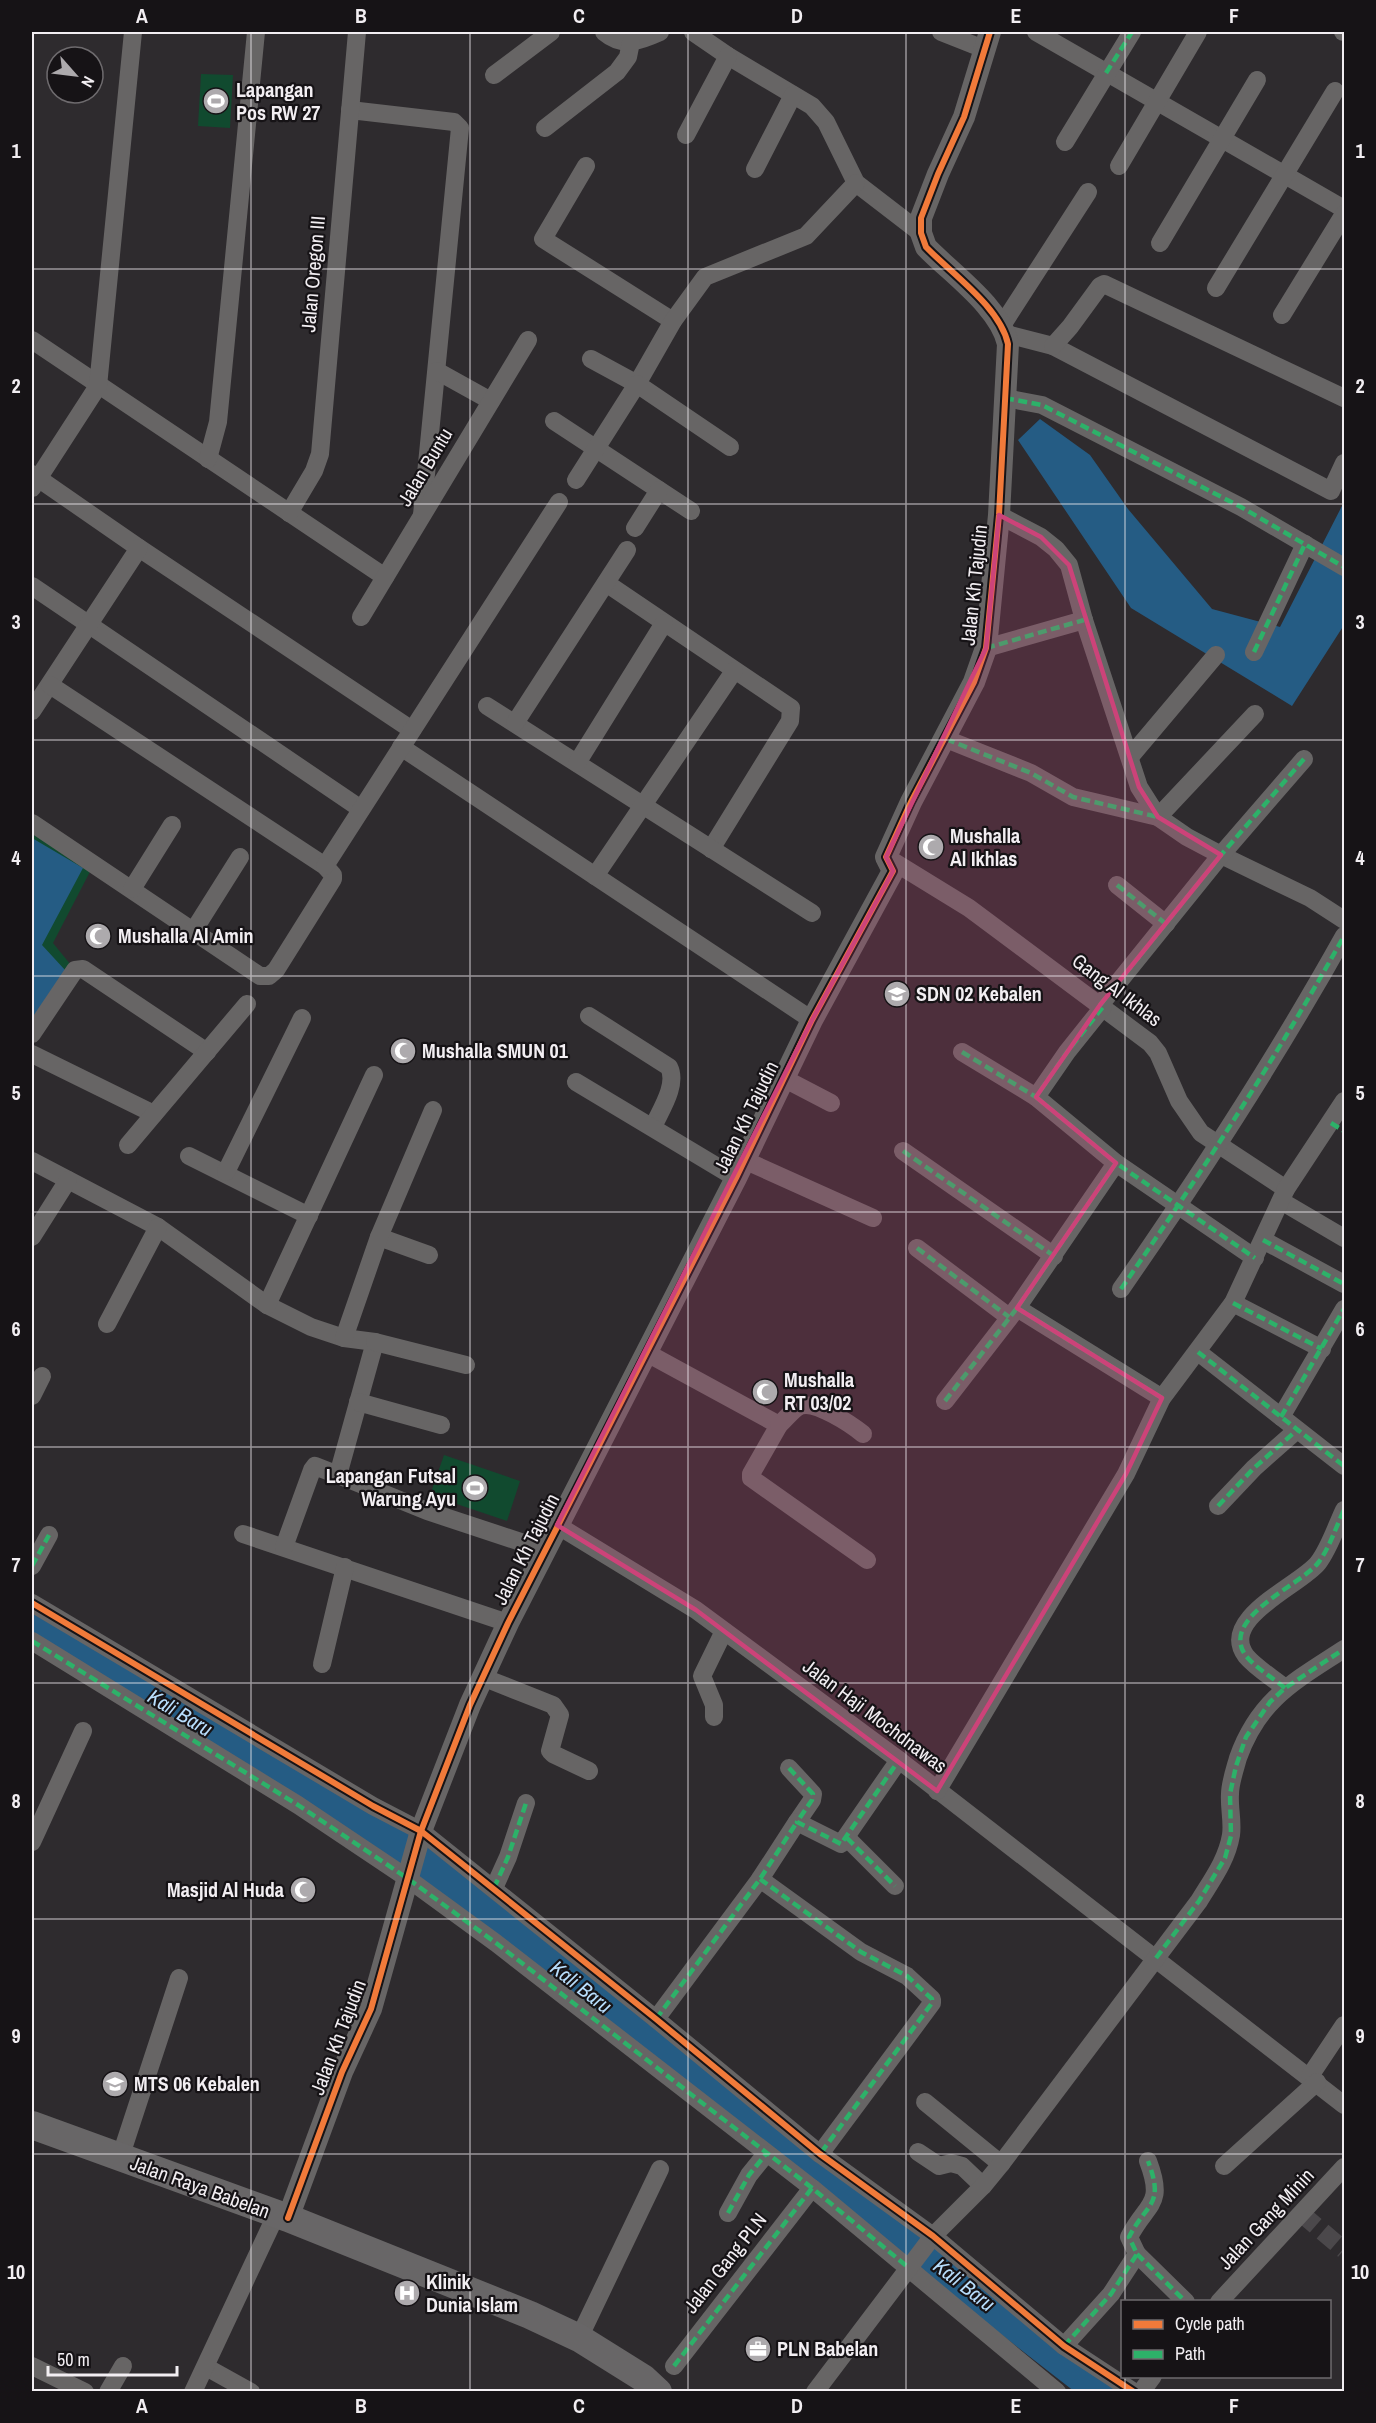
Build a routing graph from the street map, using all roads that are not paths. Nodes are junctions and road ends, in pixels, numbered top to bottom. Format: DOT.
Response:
graph roads {
  1 [pos="133,32"];
  2 [pos="256,32"];
  3 [pos="357,32"];
  4 [pos="551,32"];
  5 [pos="604,32"];
  6 [pos="693,32"];
  7 [pos="941,32"];
  8 [pos="1036,32"];
  9 [pos="1132,32"];
  10 [pos="1198,32"];
  11 [pos="646,36"];
  12 [pos="987,40"];
  13 [pos="728,56"];
  14 [pos="1106,73"];
  15 [pos="494,75"];
  16 [pos="1257,80"];
  17 [pos="1335,91"];
  18 [pos="793,95"];
  19 [pos="1157,102"];
  20 [pos="350,110"];
  21 [pos="544,128"];
  22 [pos="687,135"];
  23 [pos="1222,139"];
  24 [pos="1065,142"];
  25 [pos="586,166"];
  26 [pos="1119,166"];
  27 [pos="754,169"];
  28 [pos="1285,174"];
  29 [pos="856,183"];
  30 [pos="1088,192"];
  31 [pos="1344,209"];
  32 [pos="1344,214"];
  33 [pos="921,233"];
  34 [pos="1160,243"];
  35 [pos="1216,288"];
  36 [pos="1282,315"];
  37 [pos="673,321"];
  38 [pos="1003,330"];
  39 [pos="32,340"];
  40 [pos="528,340"];
  41 [pos="1053,346"];
  42 [pos="591,359"];
  43 [pos="437,371"];
  44 [pos="637,384"];
  45 [pos="98,386"];
  46 [pos="1344,398"];
  47 [pos="1005,399"];
  48 [pos="491,402"];
  49 [pos="554,421"];
  50 [pos="729,447"];
  51 [pos="596,448"];
  52 [pos="208,459"];
  53 [pos="1344,463"];
  54 [pos="34,480"];
  55 [pos="576,480"];
  56 [pos="659,490"];
  57 [pos="560,502"];
  58 [pos="691,511"];
  59 [pos="289,513"];
  60 [pos="422,515"];
  61 [pos="999,515"];
  62 [pos="635,528"];
  63 [pos="1305,544"];
  64 [pos="139,548"];
  65 [pos="627,550"];
  66 [pos="1344,567"];
  67 [pos="385,577"];
  68 [pos="606,583"];
  69 [pos="32,586"];
  70 [pos="361,617"];
  71 [pos="1084,620"];
  72 [pos="664,623"];
  73 [pos="90,624"];
  74 [pos="986,648"];
  75 [pos="1254,652"];
  76 [pos="1216,655"];
  77 [pos="734,671"];
  78 [pos="50,685"];
  79 [pos="487,705"];
  80 [pos="32,711"];
  81 [pos="1255,714"];
  82 [pos="515,723"];
  83 [pos="412,730"];
  84 [pos="946,739"];
  85 [pos="401,747"];
  86 [pos="1130,757"];
  87 [pos="1304,759"];
  88 [pos="577,763"];
  89 [pos="644,806"];
  90 [pos="361,809"];
  91 [pos="1158,818"];
  92 [pos="32,822"];
  93 [pos="172,825"];
  94 [pos="711,849"];
  95 [pos="1221,855"];
  96 [pos="886,856"];
  97 [pos="240,857"];
  98 [pos="325,866"];
  99 [pos="595,876"];
  100 [pos="1117,885"];
  101 [pos="132,889"];
  102 [pos="812,913"];
  103 [pos="1344,920"];
  104 [pos="1166,924"];
  105 [pos="194,930"];
  106 [pos="1344,936"];
  107 [pos="247,1004"];
  108 [pos="1101,1006"];
  109 [pos="589,1016"];
  110 [pos="302,1018"];
  111 [pos="812,1020"];
  112 [pos="32,1034"];
  113 [pos="207,1052"];
  114 [pos="962,1052"];
  115 [pos="32,1053"];
  116 [pos="374,1075"];
  117 [pos="783,1078"];
  118 [pos="576,1082"];
  119 [pos="1036,1097"];
  120 [pos="1344,1101"];
  121 [pos="831,1102"];
  122 [pos="433,1110"];
  123 [pos="154,1114"];
  124 [pos="653,1127"];
  125 [pos="1338,1127"];
  126 [pos="128,1145"];
  127 [pos="1218,1145"];
  128 [pos="903,1150"];
  129 [pos="189,1156"];
  130 [pos="32,1161"];
  131 [pos="1116,1163"];
  132 [pos="740,1169"];
  133 [pos="226,1172"];
  134 [pos="68,1180"];
  135 [pos="1284,1195"];
  136 [pos="1179,1205"];
  137 [pos="309,1215"];
  138 [pos="873,1218"];
  139 [pos="158,1227"];
  140 [pos="379,1237"];
  141 [pos="32,1238"];
  142 [pos="1344,1238"];
  143 [pos="1263,1240"];
  144 [pos="916,1248"];
  145 [pos="429,1255"];
  146 [pos="1054,1256"];
  147 [pos="1255,1258"];
  148 [pos="1344,1284"];
  149 [pos="1121,1289"];
  150 [pos="1233,1303"];
  151 [pos="267,1305"];
  152 [pos="1344,1309"];
  153 [pos="1012,1313"];
  154 [pos="107,1324"];
  155 [pos="344,1338"];
  156 [pos="375,1342"];
  157 [pos="1322,1349"];
  158 [pos="1198,1352"];
  159 [pos="647,1353"];
  160 [pos="466,1365"];
  161 [pos="42,1376"];
  162 [pos="32,1396"];
  163 [pos="1162,1398"];
  164 [pos="945,1401"];
  165 [pos="358,1402"];
  166 [pos="1281,1417"];
  167 [pos="441,1425"];
  168 [pos="779,1425"];
  169 [pos="1297,1430"];
  170 [pos="863,1434"];
  171 [pos="1344,1466"];
  172 [pos="338,1475"];
  173 [pos="1218,1506"];
  174 [pos="1344,1510"];
  175 [pos="557,1525"];
  176 [pos="243,1534"];
  177 [pos="50,1535"];
  178 [pos="284,1547"];
  179 [pos="545,1550"];
  180 [pos="867,1560"];
  181 [pos="32,1566"];
  182 [pos="345,1567"];
  183 [pos="32,1603"];
  184 [pos="508,1623"];
  185 [pos="724,1631"];
  186 [pos="32,1641"];
  187 [pos="1344,1649"];
  188 [pos="322,1664"];
  189 [pos="482,1677"];
  190 [pos="1285,1688"];
  191 [pos="714,1717"];
  192 [pos="83,1731"];
  193 [pos="899,1760"];
  194 [pos="789,1768"];
  195 [pos="589,1771"];
  196 [pos="937,1791"];
  197 [pos="526,1803"];
  198 [pos="797,1822"];
  199 [pos="847,1838"];
  200 [pos="32,1842"];
  201 [pos="414,1855"];
  202 [pos="760,1879"];
  203 [pos="895,1886"];
  204 [pos="494,1888"];
  205 [pos="1156,1958"];
  206 [pos="179,1978"];
  207 [pos="656,2019"];
  208 [pos="1344,2025"];
  209 [pos="1314,2079"];
  210 [pos="925,2102"];
  211 [pos="1344,2105"];
  212 [pos="32,2126"];
  213 [pos="918,2152"];
  214 [pos="766,2154"];
  215 [pos="820,2154"];
  216 [pos="120,2158"];
  217 [pos="1148,2161"];
  218 [pos="1001,2164"];
  219 [pos="1224,2166"];
  220 [pos="1344,2167"];
  221 [pos="660,2169"];
  222 [pos="983,2186"];
  223 [pos="812,2188"];
  224 [pos="728,2214"];
  225 [pos="282,2216"];
  226 [pos="921,2253"];
  227 [pos="1137,2254"];
  228 [pos="1185,2300"];
  229 [pos="1220,2300"];
  230 [pos="579,2338"];
  231 [pos="1064,2346"];
  232 [pos="32,2366"];
  233 [pos="674,2366"];
  234 [pos="123,2367"];
  235 [pos="206,2367"];
  236 [pos="1152,2378"];
  237 [pos="85,2391"];
  238 [pos="108,2391"];
  239 [pos="193,2391"];
  240 [pos="251,2391"];
  241 [pos="658,2391"];
  242 [pos="815,2391"];
  243 [pos="1057,2391"];
  244 [pos="1134,2391"];
  245 [pos="1141,2391"];
  1 -- 45 [label="street"];
  2 -- 52 [label="street"];
  3 -- 20 [label="street, Jalan Oregon III"];
  4 -- 15 [label="street"];
  5 -- 11 [label="street"];
  6 -- 13 [label="street"];
  7 -- 12 [label="street"];
  8 -- 14 [label="street"];
  9 -- 14 [label="street"];
  10 -- 19 [label="street"];
  11 -- 21 [label="street"];
  12 -- 33 [label="street"];
  13 -- 18 [label="street"];
  13 -- 22 [label="street"];
  14 -- 19 [label="street"];
  14 -- 24 [label="street"];
  16 -- 23 [label="street"];
  17 -- 28 [label="street"];
  18 -- 27 [label="street"];
  18 -- 29 [label="street"];
  19 -- 23 [label="street"];
  19 -- 26 [label="street"];
  20 -- 43 [label="street"];
  20 -- 59 [label="street, Jalan Oregon III"];
  23 -- 28 [label="street"];
  23 -- 34 [label="street"];
  25 -- 37 [label="street"];
  28 -- 31 [label="street"];
  28 -- 35 [label="street"];
  29 -- 33 [label="street"];
  29 -- 37 [label="street"];
  30 -- 38 [label="street"];
  32 -- 36 [label="street"];
  33 -- 38 [label="street"];
  37 -- 44 [label="street"];
  38 -- 41 [label="street"];
  38 -- 47 [label="street, Jalan Kh Tajudin"];
  39 -- 45 [label="street"];
  40 -- 48 [label="street, Jalan Buntu"];
  41 -- 46 [label="street"];
  41 -- 53 [label="street"];
  42 -- 44 [label="street"];
  43 -- 48 [label="street"];
  43 -- 60 [label="street"];
  44 -- 50 [label="street"];
  44 -- 51 [label="street"];
  45 -- 52 [label="street"];
  45 -- 54 [label="street"];
  47 -- 61 [label="street, Jalan Kh Tajudin"];
  47 -- 63 [label="street"];
  48 -- 60 [label="street, Jalan Buntu"];
  49 -- 51 [label="street"];
  51 -- 55 [label="street"];
  51 -- 56 [label="street"];
  52 -- 59 [label="street"];
  54 -- 64 [label="street"];
  56 -- 58 [label="street"];
  56 -- 62 [label="street"];
  57 -- 83 [label="street"];
  59 -- 67 [label="street"];
  60 -- 67 [label="street, Jalan Buntu"];
  61 -- 71 [label="street"];
  61 -- 74 [label="street, Jalan Kh Tajudin"];
  63 -- 66 [label="street"];
  63 -- 75 [label="street"];
  64 -- 73 [label="street"];
  64 -- 83 [label="street"];
  65 -- 68 [label="street"];
  67 -- 70 [label="street, Jalan Buntu"];
  68 -- 72 [label="street"];
  68 -- 82 [label="street"];
  69 -- 73 [label="street"];
  71 -- 74 [label="street"];
  71 -- 86 [label="street"];
  72 -- 77 [label="street"];
  72 -- 88 [label="street"];
  73 -- 78 [label="street"];
  73 -- 90 [label="street"];
  74 -- 84 [label="street, Jalan Kh Tajudin"];
  76 -- 86 [label="street"];
  77 -- 89 [label="street"];
  77 -- 94 [label="street"];
  78 -- 80 [label="street"];
  78 -- 98 [label="street"];
  79 -- 82 [label="street"];
  81 -- 91 [label="street"];
  82 -- 88 [label="street"];
  83 -- 85 [label="street"];
  84 -- 91 [label="street"];
  84 -- 96 [label="street, Jalan Kh Tajudin"];
  85 -- 90 [label="street"];
  85 -- 99 [label="street"];
  86 -- 91 [label="street"];
  87 -- 95 [label="street"];
  88 -- 89 [label="street"];
  89 -- 94 [label="street"];
  89 -- 99 [label="street"];
  90 -- 98 [label="street"];
  91 -- 95 [label="street"];
  92 -- 101 [label="street"];
  93 -- 101 [label="street"];
  94 -- 102 [label="street"];
  95 -- 103 [label="street"];
  95 -- 104 [label="street"];
  96 -- 108 [label="street, Gang Al Ikhlas"];
  96 -- 111 [label="street, Jalan Kh Tajudin"];
  97 -- 105 [label="street"];
  98 -- 105 [label="street"];
  99 -- 111 [label="street"];
  100 -- 104 [label="street"];
  101 -- 105 [label="street"];
  104 -- 108 [label="street"];
  106 -- 127 [label="street"];
  107 -- 113 [label="street"];
  108 -- 119 [label="street"];
  108 -- 127 [label="street, Gang Al Ikhlas"];
  109 -- 124 [label="street"];
  110 -- 133 [label="street"];
  111 -- 117 [label="street, Jalan Kh Tajudin"];
  112 -- 113 [label="street"];
  113 -- 123 [label="street"];
  114 -- 119 [label="street"];
  115 -- 123 [label="street"];
  116 -- 137 [label="street"];
  117 -- 121 [label="street"];
  117 -- 132 [label="street, Jalan Kh Tajudin"];
  118 -- 124 [label="street"];
  119 -- 131 [label="street"];
  120 -- 125 [label="street"];
  122 -- 140 [label="street"];
  123 -- 126 [label="street"];
  124 -- 132 [label="street"];
  125 -- 135 [label="street"];
  127 -- 135 [label="street, Gang Al Ikhlas"];
  127 -- 136 [label="street"];
  128 -- 146 [label="street"];
  129 -- 133 [label="street"];
  130 -- 134 [label="street"];
  131 -- 136 [label="street"];
  131 -- 146 [label="street"];
  132 -- 138 [label="street"];
  132 -- 159 [label="street, Jalan Kh Tajudin"];
  133 -- 137 [label="street"];
  134 -- 139 [label="street"];
  134 -- 141 [label="street"];
  135 -- 142 [label="street, Gang Al Ikhlas"];
  135 -- 143 [label="street"];
  136 -- 147 [label="street"];
  136 -- 149 [label="street"];
  137 -- 151 [label="street"];
  139 -- 151 [label="street"];
  139 -- 154 [label="street"];
  140 -- 145 [label="street"];
  140 -- 155 [label="street"];
  143 -- 147 [label="street"];
  143 -- 148 [label="street"];
  144 -- 153 [label="street"];
  146 -- 153 [label="street"];
  147 -- 150 [label="street"];
  150 -- 157 [label="street"];
  150 -- 158 [label="street"];
  151 -- 155 [label="street"];
  152 -- 157 [label="street"];
  153 -- 163 [label="street"];
  153 -- 164 [label="street"];
  155 -- 156 [label="street"];
  156 -- 160 [label="street"];
  156 -- 165 [label="street"];
  157 -- 166 [label="street"];
  158 -- 163 [label="street"];
  158 -- 166 [label="street"];
  159 -- 168 [label="street"];
  159 -- 175 [label="street, Jalan Kh Tajudin"];
  161 -- 162 [label="street"];
  163 -- 196 [label="street"];
  165 -- 167 [label="street"];
  165 -- 172 [label="street"];
  166 -- 169 [label="street"];
  168 -- 170 [label="street"];
  168 -- 180 [label="street"];
  169 -- 171 [label="street"];
  169 -- 173 [label="street"];
  172 -- 178 [label="street"];
  172 -- 179 [label="street"];
  174 -- 190 [label="street"];
  175 -- 179 [label="street, Jalan Kh Tajudin"];
  175 -- 185 [label="street, Jalan Haji Mochdnawas"];
  176 -- 178 [label="street"];
  177 -- 181 [label="street"];
  178 -- 182 [label="street"];
  179 -- 184 [label="street, Jalan Kh Tajudin"];
  182 -- 184 [label="street"];
  182 -- 188 [label="street"];
  183 -- 201 [label="street"];
  184 -- 189 [label="street, Jalan Kh Tajudin"];
  185 -- 191 [label="street"];
  185 -- 193 [label="street, Jalan Haji Mochdnawas"];
  186 -- 201 [label="street"];
  187 -- 190 [label="street"];
  189 -- 195 [label="street"];
  189 -- 201 [label="street, Jalan Kh Tajudin"];
  190 -- 205 [label="street"];
  192 -- 200 [label="street"];
  193 -- 196 [label="street, Jalan Haji Mochdnawas"];
  193 -- 199 [label="street"];
  194 -- 198 [label="street"];
  196 -- 205 [label="street, Jalan Haji Mochdnawas"];
  197 -- 204 [label="street"];
  198 -- 199 [label="street"];
  198 -- 202 [label="street"];
  199 -- 203 [label="street"];
  201 -- 204 [label="street"];
  201 -- 214 [label="street"];
  201 -- 225 [label="street, Jalan Kh Tajudin"];
  202 -- 207 [label="street"];
  202 -- 215 [label="street"];
  204 -- 207 [label="street"];
  205 -- 209 [label="street, Jalan Haji Mochdnawas"];
  205 -- 218 [label="street"];
  206 -- 216 [label="street"];
  207 -- 215 [label="street"];
  208 -- 209 [label="street"];
  209 -- 211 [label="street, Jalan Haji Mochdnawas"];
  209 -- 219 [label="street"];
  210 -- 218 [label="street"];
  212 -- 216 [label="main road, Jalan Raya Babelan"];
  213 -- 222 [label="street"];
  214 -- 223 [label="street"];
  214 -- 224 [label="street"];
  215 -- 226 [label="street"];
  216 -- 225 [label="main road, Jalan Raya Babelan"];
  217 -- 227 [label="street"];
  218 -- 222 [label="street"];
  220 -- 229 [label="street, Jalan Gang Minin"];
  221 -- 230 [label="street"];
  222 -- 226 [label="street"];
  223 -- 226 [label="street"];
  223 -- 233 [label="street, Jalan Gang PLN"];
  225 -- 230 [label="main road, Jalan Raya Babelan"];
  225 -- 235 [label="street"];
  226 -- 231 [label="street"];
  226 -- 242 [label="street"];
  226 -- 243 [label="street"];
  227 -- 228 [label="street"];
  227 -- 231 [label="street"];
  230 -- 241 [label="main road, Jalan Raya Babelan"];
  231 -- 244 [label="street"];
  232 -- 237 [label="street"];
  234 -- 238 [label="street"];
  235 -- 239 [label="street"];
  235 -- 240 [label="street"];
  236 -- 245 [label="street"];
}
